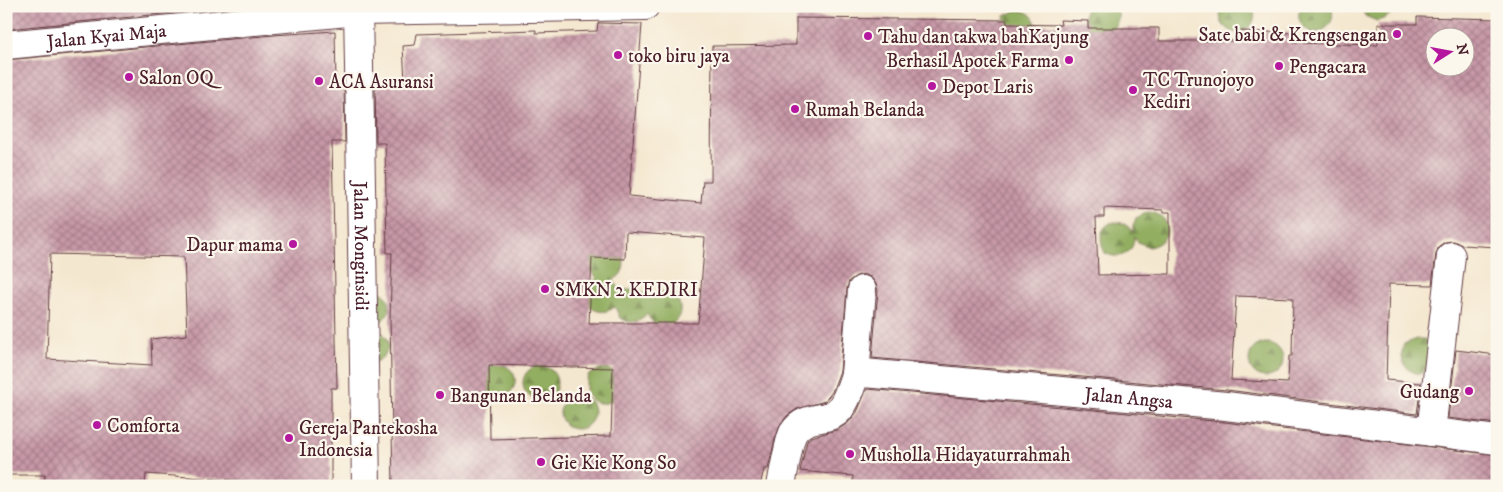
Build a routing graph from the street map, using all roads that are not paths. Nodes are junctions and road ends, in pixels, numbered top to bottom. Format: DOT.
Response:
graph roads {
  1 [pos="645,6"];
  2 [pos="358,9"];
  3 [pos="6,45"];
  4 [pos="1451,256"];
  5 [pos="862,290"];
  6 [pos="855,374"];
  7 [pos="1431,432"];
  8 [pos="1497,440"];
  9 [pos="366,486"];
  10 [pos="781,486"];
  1 -- 2 [label="street, Jalan Kyai Maja"];
  2 -- 3 [label="street, Jalan Kyai Maja"];
  2 -- 9 [label="street, Jalan Monginsidi"];
  4 -- 7 [label="street"];
  5 -- 6 [label="street"];
  6 -- 7 [label="street, Jalan Angsa"];
  6 -- 10 [label="street"];
  7 -- 8 [label="street, Jalan Angsa"];
}
